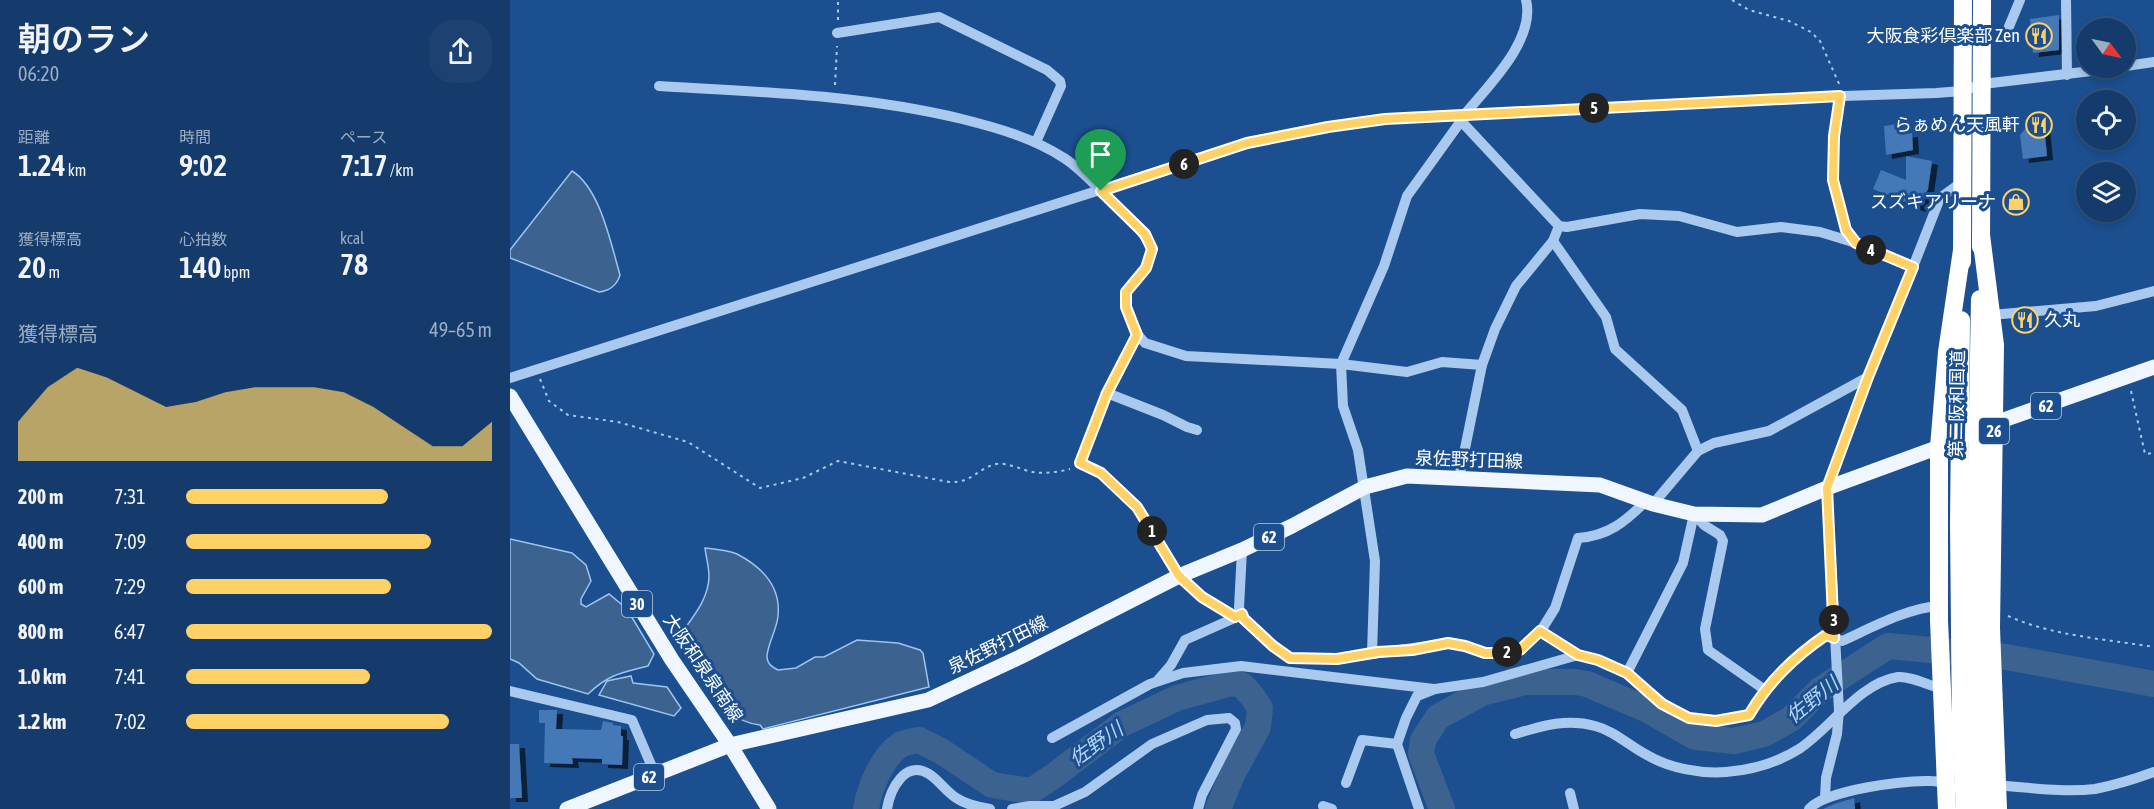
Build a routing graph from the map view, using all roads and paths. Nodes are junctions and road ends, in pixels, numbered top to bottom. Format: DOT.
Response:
graph roads {
  1 [pos="838,0"];
  2 [pos="1526,0"];
  3 [pos="1732,0"];
  4 [pos="1962,0"];
  5 [pos="1982,0"];
  6 [pos="2020,0"];
  7 [pos="2066,0"];
  8 [pos="2008,29"];
  9 [pos="837,33"];
  10 [pos="2154,62"];
  11 [pos="2136,65"];
  12 [pos="2076,74"];
  13 [pos="2067,75"];
  14 [pos="1983,84"];
  15 [pos="659,86"];
  16 [pos="1962,91"];
  17 [pos="1842,96"];
  18 [pos="835,97"];
  19 [pos="1462,116"];
  20 [pos="1036,142"];
  21 [pos="1962,182"];
  22 [pos="1101,191"];
  23 [pos="1559,226"];
  24 [pos="1981,235"];
  25 [pos="1553,241"];
  26 [pos="1856,243"];
  27 [pos="1962,250"];
  28 [pos="1913,267"];
  29 [pos="2154,291"];
  30 [pos="1991,315"];
  31 [pos="1137,335"];
  32 [pos="1341,364"];
  33 [pos="1482,365"];
  34 [pos="2154,367"];
  35 [pos="536,370"];
  36 [pos="2127,376"];
  37 [pos="1868,377"];
  38 [pos="510,378"];
  39 [pos="1107,393"];
  40 [pos="510,396"];
  41 [pos="1986,427"];
  42 [pos="1197,430"];
  43 [pos="1960,438"];
  44 [pos="1939,447"];
  45 [pos="1698,451"];
  46 [pos="2154,453"];
  47 [pos="1080,463"];
  48 [pos="1459,478"];
  49 [pos="1365,487"];
  50 [pos="1827,488"];
  51 [pos="1649,503"];
  52 [pos="1694,514"];
  53 [pos="1968,524"];
  54 [pos="1242,550"];
  55 [pos="1179,576"];
  56 [pos="1992,609"];
  57 [pos="1939,613"];
  58 [pos="1238,616"];
  59 [pos="1540,631"];
  60 [pos="1834,638"];
  61 [pos="2154,647"];
  62 [pos="1372,653"];
  63 [pos="1578,655"];
  64 [pos="1290,658"];
  65 [pos="1285,671"];
  66 [pos="1627,673"];
  67 [pos="1941,681"];
  68 [pos="1156,682"];
  69 [pos="1435,689"];
  70 [pos="510,690"];
  71 [pos="1765,690"];
  72 [pos="1839,713"];
  73 [pos="1515,734"];
  74 [pos="1052,738"];
  75 [pos="1397,744"];
  76 [pos="730,745"];
  77 [pos="2154,772"];
  78 [pos="655,774"];
  79 [pos="1346,783"];
  80 [pos="1946,783"];
  81 [pos="1995,786"];
  82 [pos="1570,793"];
  83 [pos="1825,798"];
  84 [pos="567,809"];
  85 [pos="769,809"];
  86 [pos="887,809"];
  87 [pos="990,809"];
  88 [pos="1012,809"];
  89 [pos="1198,809"];
  90 [pos="1419,809"];
  91 [pos="1574,809"];
  92 [pos="1809,809"];
  93 [pos="1947,809"];
  94 [pos="1965,809"];
  95 [pos="1981,809"];
  96 [pos="1998,809"];
  1 -- 9 [label="path"];
  2 -- 19 [label="street"];
  3 -- 17 [label="path"];
  4 -- 16 [label="highway, 第二阪和国道 / 26"];
  5 -- 14 [label="highway, 第二阪和国道 / 26"];
  6 -- 8 [label="street"];
  7 -- 13 [label="street"];
  9 -- 18 [label="path"];
  9 -- 20 [label="street"];
  10 -- 11 [label="street"];
  12 -- 13 [label="street"];
  13 -- 14 [label="street"];
  14 -- 16 [label="street"];
  14 -- 24 [label="highway, 第二阪和国道 / 26"];
  15 -- 18 [label="street"];
  16 -- 17 [label="street"];
  16 -- 21 [label="highway, 第二阪和国道 / 26"];
  17 -- 19 [label="street"];
  17 -- 26 [label="street"];
  18 -- 20 [label="street"];
  19 -- 22 [label="street"];
  19 -- 23 [label="street"];
  19 -- 32 [label="street"];
  20 -- 22 [label="street"];
  21 -- 27 [label="highway, 第二阪和国道 / 26"];
  21 -- 28 [label="street"];
  22 -- 31 [label="street"];
  22 -- 35 [label="street"];
  23 -- 25 [label="street"];
  23 -- 26 [label="street"];
  24 -- 30 [label="highway, 26"];
  24 -- 41 [label="highway, 第二阪和国道 / 26"];
  25 -- 33 [label="street"];
  25 -- 45 [label="street"];
  26 -- 28 [label="street"];
  27 -- 43 [label="highway, 第二阪和国道 / 26"];
  27 -- 44 [label="highway, 26"];
  28 -- 37 [label="street"];
  29 -- 30 [label="street"];
  30 -- 41 [label="highway, 26"];
  31 -- 32 [label="street"];
  31 -- 39 [label="street"];
  32 -- 33 [label="street"];
  32 -- 49 [label="street"];
  33 -- 48 [label="street"];
  34 -- 36 [label="main road, 泉佐野打田線 / 62"];
  35 -- 38 [label="street"];
  35 -- 47 [label="path"];
  36 -- 41 [label="main road, 泉佐野打田線 / 62"];
  36 -- 46 [label="path"];
  37 -- 45 [label="street"];
  37 -- 50 [label="street"];
  39 -- 42 [label="street"];
  39 -- 47 [label="street"];
  40 -- 76 [label="main road, 大阪和泉泉南線 / 30"];
  41 -- 43 [label="main road, 泉佐野打田線 / 62"];
  41 -- 53 [label="highway, 第二阪和国道 / 26"];
  41 -- 56 [label="highway, 26"];
  43 -- 44 [label="main road, 泉佐野打田線 / 62"];
  43 -- 53 [label="highway, 第二阪和国道 / 26"];
  44 -- 50 [label="main road, 泉佐野打田線 / 62"];
  44 -- 57 [label="highway, 26"];
  45 -- 51 [label="street"];
  47 -- 55 [label="street"];
  48 -- 49 [label="main road, 泉佐野打田線 / 62"];
  48 -- 51 [label="main road, 泉佐野打田線 / 62"];
  49 -- 54 [label="main road, 泉佐野打田線 / 62"];
  49 -- 62 [label="street"];
  50 -- 52 [label="main road, 泉佐野打田線 / 62"];
  50 -- 60 [label="street"];
  51 -- 52 [label="main road, 泉佐野打田線 / 62"];
  51 -- 59 [label="street"];
  52 -- 66 [label="street"];
  52 -- 71 [label="street"];
  53 -- 94 [label="highway, 第二阪和国道 / 26, bridge"];
  53 -- 95 [label="highway, 第二阪和国道 / 26, bridge"];
  54 -- 55 [label="main road, 泉佐野打田線 / 62"];
  54 -- 58 [label="street"];
  55 -- 58 [label="street"];
  55 -- 76 [label="main road, 泉佐野打田線 / 62"];
  56 -- 61 [label="path"];
  56 -- 81 [label="highway, 26"];
  57 -- 60 [label="street"];
  57 -- 67 [label="highway, 26"];
  58 -- 64 [label="street"];
  58 -- 68 [label="street"];
  59 -- 62 [label="street"];
  59 -- 63 [label="street"];
  60 -- 71 [label="street"];
  60 -- 72 [label="street"];
  62 -- 64 [label="street"];
  63 -- 66 [label="street"];
  63 -- 69 [label="street"];
  64 -- 65 [label="street"];
  65 -- 68 [label="street"];
  65 -- 69 [label="street"];
  66 -- 71 [label="street"];
  67 -- 72 [label="street"];
  67 -- 80 [label="highway, 26"];
  68 -- 74 [label="street"];
  69 -- 75 [label="street"];
  70 -- 78 [label="street"];
  72 -- 73 [label="street"];
  72 -- 83 [label="street"];
  75 -- 79 [label="street"];
  75 -- 90 [label="street"];
  76 -- 78 [label="main road, 泉佐野打田線 / 62"];
  76 -- 85 [label="main road, 大阪和泉泉南線 / 30"];
  77 -- 81 [label="street"];
  78 -- 84 [label="main road, 泉佐野打田線 / 62"];
  80 -- 81 [label="street"];
  80 -- 83 [label="street"];
  80 -- 93 [label="highway, 26"];
  81 -- 96 [label="highway, 26"];
  82 -- 91 [label="street"];
  83 -- 92 [label="street"];
  86 -- 87 [label="street"];
  88 -- 89 [label="street"];
}
